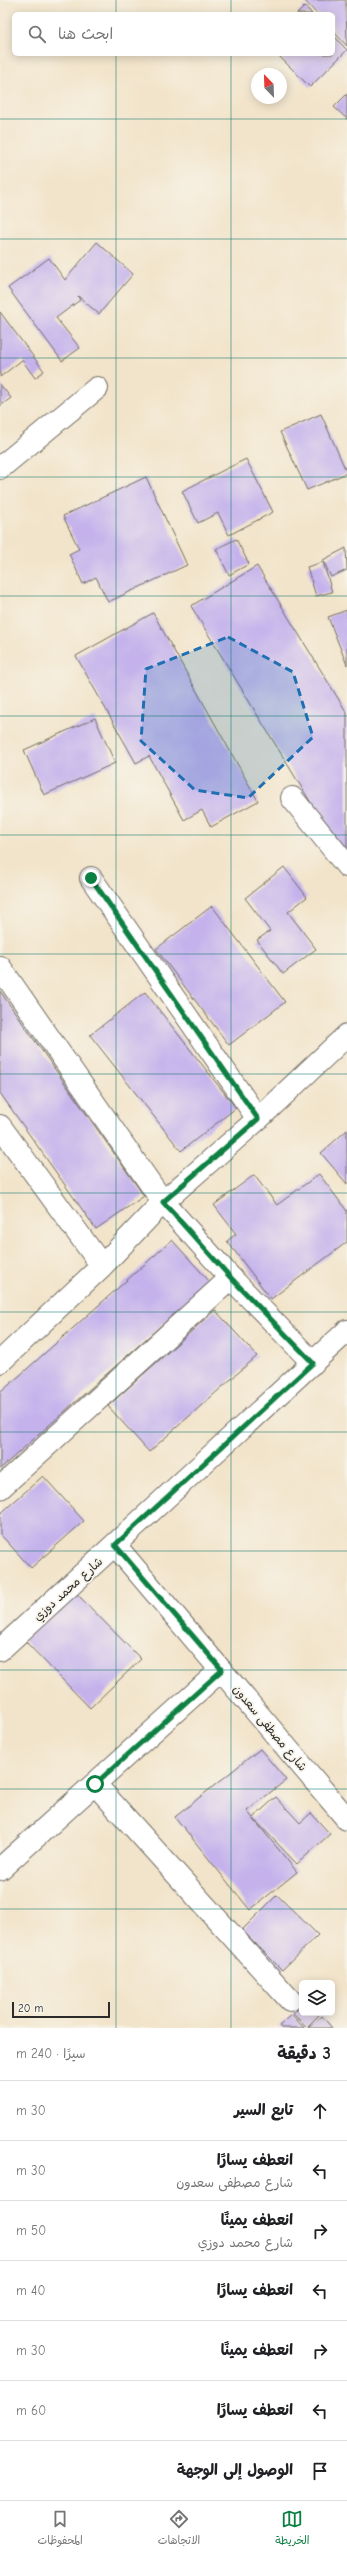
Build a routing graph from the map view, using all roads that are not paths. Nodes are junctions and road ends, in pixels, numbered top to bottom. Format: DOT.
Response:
graph roads {
  1 [pos="97,388"];
  2 [pos="0,468"];
  3 [pos="292,798"];
  4 [pos="347,866"];
  5 [pos="91,878"];
  6 [pos="0,967"];
  7 [pos="347,1036"];
  8 [pos="258,1119"];
  9 [pos="0,1126"];
  10 [pos="163,1202"];
  11 [pos="102,1266"];
  12 [pos="231,1278"];
  13 [pos="347,1331"];
  14 [pos="0,1362"];
  15 [pos="313,1363"];
  16 [pos="0,1488"];
  17 [pos="115,1545"];
  18 [pos="0,1650"];
  19 [pos="222,1670"];
  20 [pos="95,1784"];
  21 [pos="347,1819"];
  22 [pos="0,1869"];
  23 [pos="290,2000"];
  1 -- 2 [label="street"];
  3 -- 4 [label="street"];
  5 -- 8 [label="street"];
  6 -- 10 [label="street"];
  7 -- 8 [label="street"];
  8 -- 10 [label="street"];
  9 -- 11 [label="street"];
  10 -- 11 [label="street"];
  10 -- 12 [label="street"];
  11 -- 14 [label="street"];
  12 -- 15 [label="street"];
  12 -- 16 [label="street"];
  13 -- 15 [label="street, شارع محمد دوزي"];
  15 -- 17 [label="street, شارع محمد دوزي"];
  17 -- 18 [label="street, شارع محمد دوزي"];
  17 -- 19 [label="street, شارع مصطفى سعدون"];
  19 -- 20 [label="street"];
  19 -- 21 [label="street, شارع مصطفى سعدون"];
  20 -- 22 [label="street"];
  20 -- 23 [label="street"];
}
